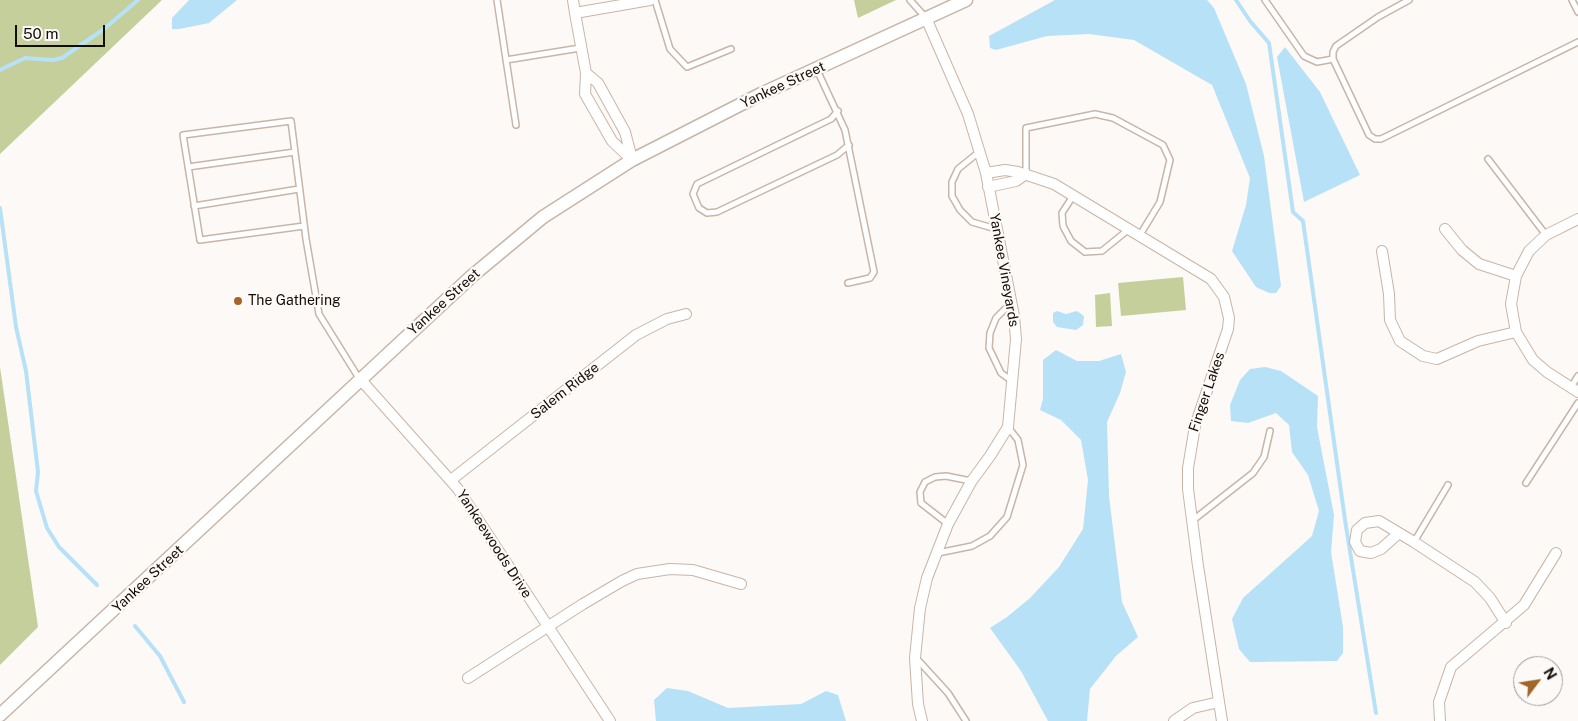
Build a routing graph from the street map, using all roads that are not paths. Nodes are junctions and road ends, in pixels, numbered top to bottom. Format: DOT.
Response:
graph roads {
  1 [pos="497,0"];
  2 [pos="573,0"];
  3 [pos="650,0"];
  4 [pos="655,0"];
  5 [pos="910,0"];
  6 [pos="966,0"];
  7 [pos="1265,0"];
  8 [pos="1392,0"];
  9 [pos="1409,0"];
  10 [pos="1572,0"];
  11 [pos="1397,6"];
  12 [pos="1578,12"];
  13 [pos="575,13"];
  14 [pos="926,18"];
  15 [pos="1578,42"];
  16 [pos="580,48"];
  17 [pos="731,49"];
  18 [pos="1333,59"];
  19 [pos="506,60"];
  20 [pos="816,69"];
  21 [pos="586,73"];
  22 [pos="838,111"];
  23 [pos="516,125"];
  24 [pos="849,145"];
  25 [pos="295,152"];
  26 [pos="979,152"];
  27 [pos="1488,159"];
  28 [pos="632,160"];
  29 [pos="188,167"];
  30 [pos="986,173"];
  31 [pos="1026,174"];
  32 [pos="988,187"];
  33 [pos="299,189"];
  34 [pos="1074,195"];
  35 [pos="194,206"];
  36 [pos="1578,219"];
  37 [pos="304,226"];
  38 [pos="996,229"];
  39 [pos="1129,229"];
  40 [pos="1445,229"];
  41 [pos="1546,234"];
  42 [pos="1140,235"];
  43 [pos="1382,251"];
  44 [pos="1516,276"];
  45 [pos="848,283"];
  46 [pos="1011,303"];
  47 [pos="686,314"];
  48 [pos="1516,332"];
  49 [pos="1578,376"];
  50 [pos="361,380"];
  51 [pos="1012,381"];
  52 [pos="1575,389"];
  53 [pos="1578,403"];
  54 [pos="1008,427"];
  55 [pos="1270,431"];
  56 [pos="451,480"];
  57 [pos="971,482"];
  58 [pos="1526,483"];
  59 [pos="1448,486"];
  60 [pos="1192,522"];
  61 [pos="948,524"];
  62 [pos="1399,533"];
  63 [pos="1414,542"];
  64 [pos="938,553"];
  65 [pos="1556,553"];
  66 [pos="740,584"];
  67 [pos="1506,623"];
  68 [pos="548,627"];
  69 [pos="915,658"];
  70 [pos="468,678"];
  71 [pos="1219,702"];
  72 [pos="0,716"];
  73 [pos="610,721"];
  74 [pos="922,721"];
  75 [pos="966,721"];
  76 [pos="1174,721"];
  77 [pos="1222,721"];
  78 [pos="1440,721"];
  1 -- 19 [label="lane"];
  2 -- 13 [label="street"];
  3 -- 13 [label="street"];
  4 -- 17 [label="lane"];
  5 -- 14 [label="lane"];
  6 -- 14 [label="street, Yankee Street"];
  7 -- 18 [label="lane"];
  8 -- 11 [label="lane"];
  9 -- 11 [label="lane"];
  10 -- 12 [label="lane"];
  11 -- 18 [label="lane"];
  13 -- 16 [label="street"];
  14 -- 20 [label="street, Yankee Street"];
  14 -- 26 [label="street, Yankee Vineyards"];
  15 -- 18 [label="lane"];
  16 -- 19 [label="lane"];
  16 -- 21 [label="street"];
  19 -- 23 [label="lane"];
  20 -- 22 [label="lane"];
  20 -- 28 [label="street, Yankee Street"];
  21 -- 28 [label="street"];
  21 -- 28 [label="street"];
  22 -- 24 [label="lane"];
  22 -- 24 [label="lane"];
  24 -- 45 [label="lane"];
  25 -- 29 [label="lane"];
  25 -- 29 [label="lane"];
  25 -- 33 [label="lane"];
  26 -- 30 [label="street, Yankee Vineyards"];
  26 -- 38 [label="lane"];
  27 -- 41 [label="lane"];
  28 -- 50 [label="street, Yankee Street"];
  29 -- 35 [label="lane"];
  30 -- 31 [label="street, Finger Lakes"];
  30 -- 32 [label="street, Yankee Vineyards"];
  31 -- 32 [label="street"];
  31 -- 34 [label="street, Finger Lakes"];
  31 -- 42 [label="lane"];
  32 -- 38 [label="street, Yankee Vineyards"];
  33 -- 35 [label="lane"];
  33 -- 37 [label="lane"];
  34 -- 39 [label="street, Finger Lakes"];
  34 -- 39 [label="lane"];
  35 -- 37 [label="lane"];
  36 -- 41 [label="street"];
  37 -- 50 [label="lane"];
  38 -- 46 [label="street, Yankee Vineyards"];
  39 -- 42 [label="street, Finger Lakes"];
  40 -- 44 [label="street"];
  41 -- 44 [label="street"];
  42 -- 60 [label="street, Finger Lakes"];
  43 -- 48 [label="street"];
  44 -- 48 [label="street"];
  46 -- 51 [label="street, Yankee Vineyards"];
  46 -- 51 [label="lane"];
  47 -- 56 [label="street, Salem Ridge"];
  48 -- 52 [label="street"];
  49 -- 52 [label="lane"];
  50 -- 56 [label="street, Yankeewoods Drive"];
  50 -- 72 [label="street, Yankee Street"];
  51 -- 54 [label="street, Yankee Vineyards"];
  53 -- 58 [label="lane"];
  54 -- 57 [label="street, Yankee Vineyards"];
  54 -- 64 [label="lane"];
  55 -- 60 [label="lane"];
  56 -- 68 [label="street, Yankeewoods Drive"];
  57 -- 61 [label="street, Yankee Vineyards"];
  57 -- 61 [label="lane"];
  59 -- 63 [label="lane"];
  60 -- 71 [label="street, Finger Lakes"];
  61 -- 64 [label="street, Yankee Vineyards"];
  62 -- 63 [label="street"];
  63 -- 67 [label="street"];
  64 -- 69 [label="street, Yankee Vineyards"];
  65 -- 67 [label="street"];
  66 -- 68 [label="street"];
  67 -- 78 [label="street"];
  68 -- 70 [label="street"];
  68 -- 73 [label="street, Yankeewoods Drive"];
  69 -- 74 [label="street, Yankee Vineyards"];
  69 -- 75 [label="lane"];
  71 -- 76 [label="street"];
  71 -- 77 [label="street, Finger Lakes"];
}
